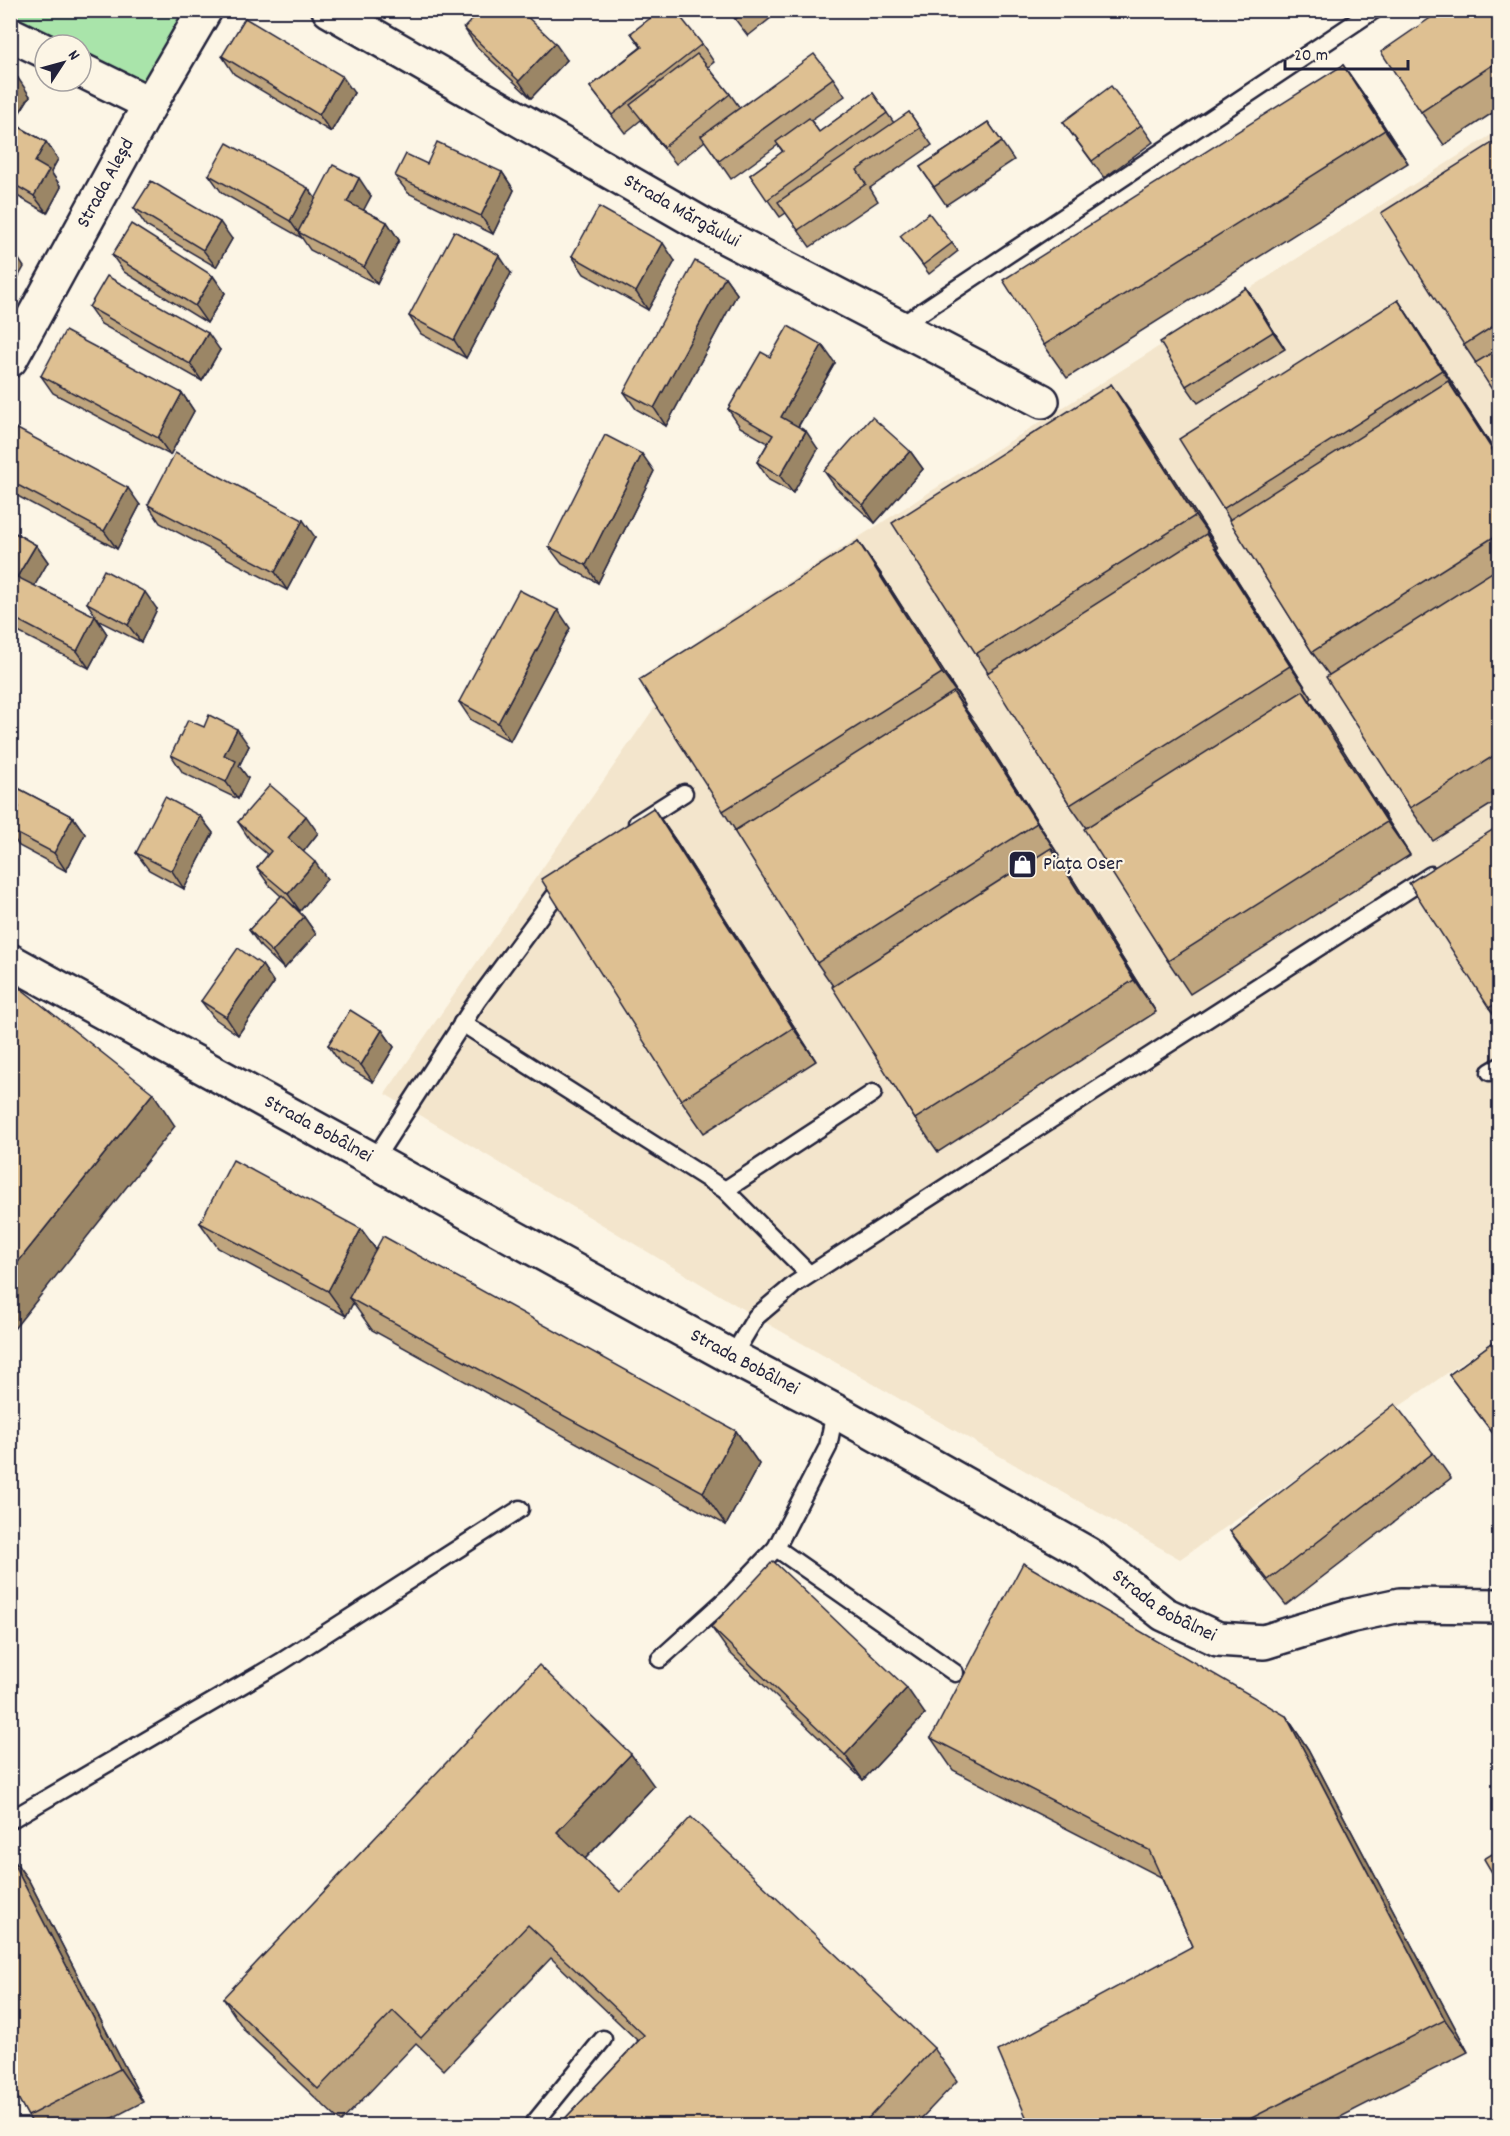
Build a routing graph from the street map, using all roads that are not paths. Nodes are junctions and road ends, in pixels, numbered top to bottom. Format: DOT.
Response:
graph roads {
  1 [pos="205,10"];
  2 [pos="329,10"];
  3 [pos="1374,10"];
  4 [pos="10,34"];
  5 [pos="33,45"];
  6 [pos="93,76"];
  7 [pos="150,104"];
  8 [pos="899,327"];
  9 [pos="10,360"];
  10 [pos="1042,401"];
  11 [pos="684,793"];
  12 [pos="624,831"];
  13 [pos="578,865"];
  14 [pos="1444,868"];
  15 [pos="10,961"];
  16 [pos="462,1023"];
  17 [pos="873,1093"];
  18 [pos="374,1160"];
  19 [pos="725,1190"];
  20 [pos="809,1274"];
  21 [pos="732,1357"];
  22 [pos="835,1411"];
  23 [pos="520,1509"];
  24 [pos="776,1548"];
  25 [pos="1500,1606"];
  26 [pos="660,1659"];
  27 [pos="955,1673"];
  28 [pos="10,1820"];
  29 [pos="603,2039"];
  30 [pos="532,2126"];
  1 -- 7 [label="street, Strada Aleșd"];
  2 -- 8 [label="street, Strada Mărgăului"];
  3 -- 8 [label="lane"];
  4 -- 5 [label="street"];
  6 -- 7 [label="street"];
  7 -- 9 [label="street, Strada Aleșd"];
  8 -- 10 [label="street, Strada Mărgăului"];
  11 -- 12 [label="lane"];
  13 -- 16 [label="lane"];
  14 -- 20 [label="lane"];
  15 -- 18 [label="street, Strada Bobâlnei"];
  16 -- 18 [label="lane"];
  16 -- 19 [label="lane"];
  17 -- 19 [label="lane"];
  18 -- 21 [label="street, Strada Bobâlnei"];
  19 -- 20 [label="lane"];
  20 -- 21 [label="lane"];
  21 -- 22 [label="street, Strada Bobâlnei"];
  22 -- 24 [label="lane"];
  22 -- 25 [label="street, Strada Bobâlnei"];
  23 -- 28 [label="lane"];
  24 -- 26 [label="lane"];
  24 -- 27 [label="lane"];
  29 -- 30 [label="lane"];
}
